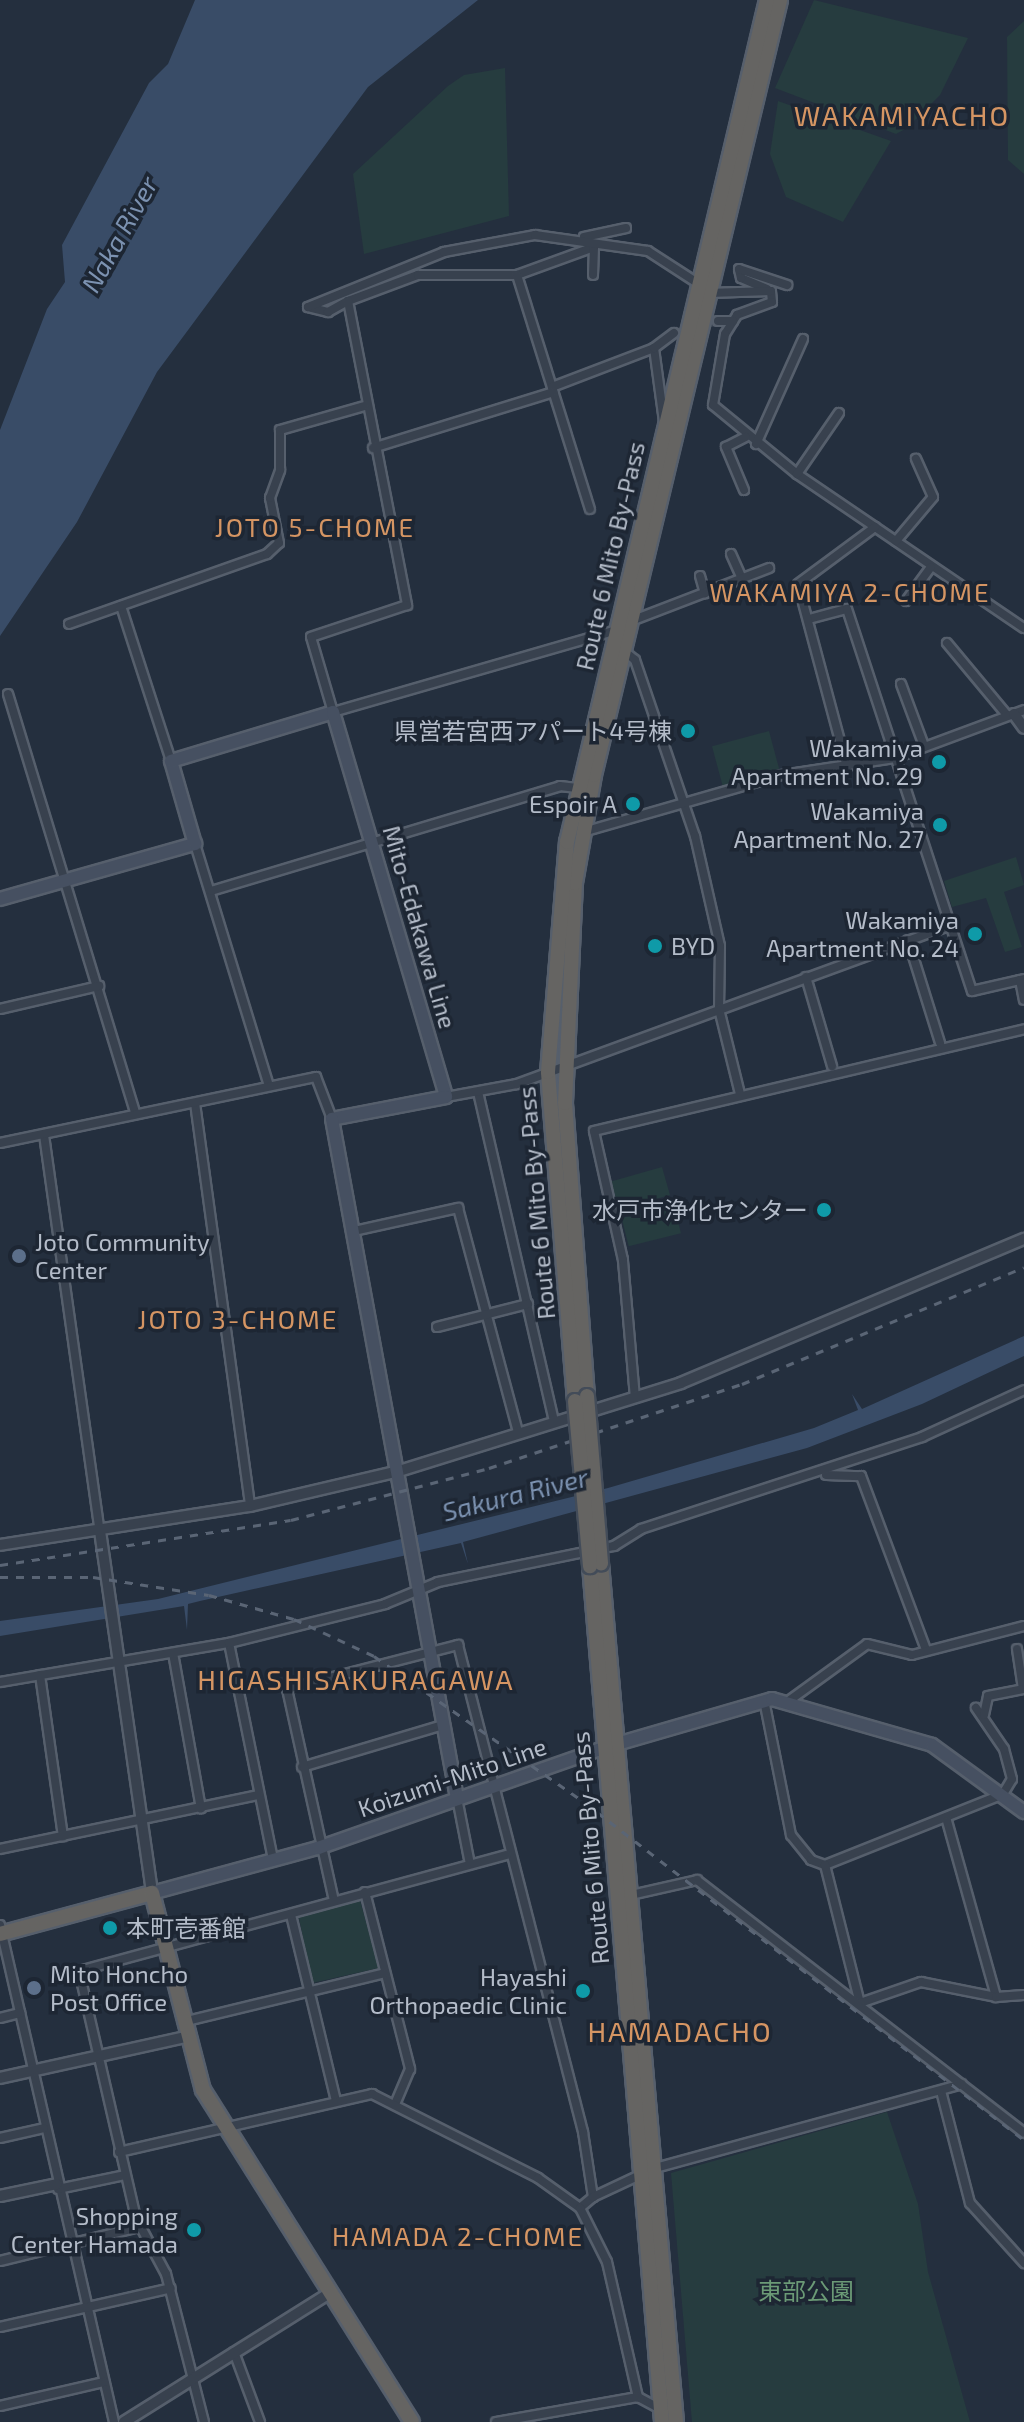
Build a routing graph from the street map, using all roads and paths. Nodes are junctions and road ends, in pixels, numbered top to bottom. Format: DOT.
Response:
graph roads {
  1 [pos="767,0"];
  2 [pos="780,0"];
  3 [pos="626,228"];
  4 [pos="579,239"];
  5 [pos="595,244"];
  6 [pos="711,260"];
  7 [pos="517,275"];
  8 [pos="593,275"];
  9 [pos="787,285"];
  10 [pos="704,289"];
  11 [pos="771,291"];
  12 [pos="348,301"];
  13 [pos="718,321"];
  14 [pos="733,321"];
  15 [pos="674,333"];
  16 [pos="803,339"];
  17 [pos="654,348"];
  18 [pos="553,390"];
  19 [pos="365,406"];
  20 [pos="839,413"];
  21 [pos="664,422"];
  22 [pos="746,437"];
  23 [pos="756,444"];
  24 [pos="373,448"];
  25 [pos="916,459"];
  26 [pos="797,474"];
  27 [pos="744,490"];
  28 [pos="590,509"];
  29 [pos="875,527"];
  30 [pos="896,541"];
  31 [pos="731,554"];
  32 [pos="931,567"];
  33 [pos="769,568"];
  34 [pos="700,576"];
  35 [pos="742,579"];
  36 [pos="705,593"];
  37 [pos="906,601"];
  38 [pos="121,606"];
  39 [pos="809,619"];
  40 [pos="69,624"];
  41 [pos="625,627"];
  42 [pos="1024,628"];
  43 [pos="947,643"];
  44 [pos="624,651"];
  45 [pos="901,684"];
  46 [pos="8,694"];
  47 [pos="333,712"];
  48 [pos="1015,713"];
  49 [pos="1024,728"];
  50 [pos="924,746"];
  51 [pos="895,758"];
  52 [pos="171,761"];
  53 [pos="847,767"];
  54 [pos="577,788"];
  55 [pos="685,805"];
  56 [pos="583,832"];
  57 [pos="372,843"];
  58 [pos="195,844"];
  59 [pos="69,881"];
  60 [pos="211,891"];
  61 [pos="0,899"];
  62 [pos="949,926"];
  63 [pos="908,940"];
  64 [pos="806,977"];
  65 [pos="1022,979"];
  66 [pos="99,986"];
  67 [pos="1024,1000"];
  68 [pos="0,1009"];
  69 [pos="719,1009"];
  70 [pos="1024,1029"];
  71 [pos="940,1043"];
  72 [pos="565,1063"];
  73 [pos="832,1066"];
  74 [pos="548,1072"];
  75 [pos="269,1086"];
  76 [pos="478,1092"];
  77 [pos="740,1094"];
  78 [pos="446,1097"];
  79 [pos="195,1103"];
  80 [pos="136,1114"];
  81 [pos="332,1119"];
  82 [pos="44,1135"];
  83 [pos="0,1143"];
  84 [pos="354,1231"];
  85 [pos="1024,1239"];
  86 [pos="528,1304"];
  87 [pos="489,1314"];
  88 [pos="437,1327"];
  89 [pos="1024,1390"];
  90 [pos="581,1398"];
  91 [pos="635,1398"];
  92 [pos="554,1421"];
  93 [pos="518,1432"];
  94 [pos="399,1471"];
  95 [pos="818,1475"];
  96 [pos="250,1506"];
  97 [pos="100,1531"];
  98 [pos="0,1545"];
  99 [pos="596,1564"];
  100 [pos="417,1586"];
  101 [pos="1024,1626"];
  102 [pos="229,1643"];
  103 [pos="1017,1649"];
  104 [pos="926,1650"];
  105 [pos="429,1651"];
  106 [pos="173,1653"];
  107 [pos="117,1661"];
  108 [pos="40,1675"];
  109 [pos="0,1682"];
  110 [pos="1023,1689"];
  111 [pos="764,1700"];
  112 [pos="790,1700"];
  113 [pos="976,1708"];
  114 [pos="984,1715"];
  115 [pos="443,1725"];
  116 [pos="618,1743"];
  117 [pos="603,1748"];
  118 [pos="302,1767"];
  119 [pos="1024,1777"];
  120 [pos="1012,1779"];
  121 [pos="492,1786"];
  122 [pos="1003,1794"];
  123 [pos="258,1795"];
  124 [pos="457,1798"];
  125 [pos="201,1808"];
  126 [pos="1024,1812"];
  127 [pos="140,1821"];
  128 [pos="947,1821"];
  129 [pos="63,1836"];
  130 [pos="318,1848"];
  131 [pos="0,1849"];
  132 [pos="507,1855"];
  133 [pos="273,1859"];
  134 [pos="470,1864"];
  135 [pos="825,1865"];
  136 [pos="365,1892"];
  137 [pos="152,1893"];
  138 [pos="631,1895"];
  139 [pos="334,1901"];
  140 [pos="291,1915"];
  141 [pos="0,1931"];
  142 [pos="166,1951"];
  143 [pos="385,1973"];
  144 [pos="310,1991"];
  145 [pos="1024,1995"];
  146 [pos="996,1997"];
  147 [pos="860,2003"];
  148 [pos="20,2013"];
  149 [pos="0,2018"];
  150 [pos="184,2030"];
  151 [pos="98,2056"];
  152 [pos="32,2071"];
  153 [pos="0,2078"];
  154 [pos="962,2084"];
  155 [pos="941,2091"];
  156 [pos="336,2101"];
  157 [pos="395,2105"];
  158 [pos="224,2127"];
  159 [pos="44,2128"];
  160 [pos="1024,2133"];
  161 [pos="0,2138"];
  162 [pos="119,2152"];
  163 [pos="648,2171"];
  164 [pos="125,2175"];
  165 [pos="58,2186"];
  166 [pos="0,2196"];
  167 [pos="593,2197"];
  168 [pos="580,2208"];
  169 [pos="140,2227"];
  170 [pos="72,2244"];
  171 [pos="0,2261"];
  172 [pos="1024,2263"];
  173 [pos="171,2288"];
  174 [pos="330,2293"];
  175 [pos="86,2307"];
  176 [pos="0,2327"];
  177 [pos="234,2352"];
  178 [pos="194,2377"];
  179 [pos="104,2382"];
  180 [pos="638,2397"];
  181 [pos="0,2406"];
  182 [pos="662,2416"];
  183 [pos="114,2422"];
  184 [pos="124,2422"];
  185 [pos="204,2422"];
  186 [pos="260,2422"];
  187 [pos="412,2422"];
  188 [pos="496,2422"];
  189 [pos="676,2422"];
  1 -- 6 [label="highway, Route 6 Mito By-Pass"];
  2 -- 6 [label="highway, Route 6 Mito By-Pass"];
  3 -- 4 [label="street"];
  4 -- 5 [label="street"];
  4 -- 12 [label="street"];
  5 -- 7 [label="street"];
  5 -- 8 [label="street"];
  5 -- 10 [label="street"];
  6 -- 10 [label="highway, Route 6 Mito By-Pass"];
  7 -- 12 [label="street"];
  7 -- 18 [label="street"];
  9 -- 11 [label="street"];
  10 -- 11 [label="street"];
  10 -- 21 [label="highway, Route 6 Mito By-Pass"];
  10 -- 41 [label="highway, Route 6 Mito By-Pass"];
  11 -- 14 [label="street"];
  12 -- 19 [label="street"];
  13 -- 14 [label="street"];
  14 -- 22 [label="street"];
  15 -- 17 [label="street"];
  16 -- 23 [label="street"];
  17 -- 18 [label="street"];
  17 -- 21 [label="street"];
  18 -- 24 [label="street"];
  18 -- 28 [label="street"];
  19 -- 24 [label="street"];
  19 -- 38 [label="street"];
  20 -- 26 [label="street"];
  21 -- 41 [label="highway, Route 6 Mito By-Pass"];
  22 -- 23 [label="street"];
  22 -- 27 [label="street"];
  23 -- 26 [label="street"];
  24 -- 47 [label="street"];
  25 -- 30 [label="street"];
  26 -- 29 [label="street"];
  29 -- 30 [label="street"];
  29 -- 39 [label="street"];
  30 -- 32 [label="street"];
  31 -- 35 [label="street"];
  32 -- 37 [label="street"];
  32 -- 42 [label="street"];
  33 -- 35 [label="street"];
  34 -- 36 [label="street"];
  35 -- 36 [label="street"];
  36 -- 41 [label="street"];
  38 -- 40 [label="street"];
  38 -- 52 [label="street"];
  39 -- 51 [label="street"];
  39 -- 53 [label="street"];
  41 -- 44 [label="highway, Route 6 Mito By-Pass"];
  41 -- 47 [label="street"];
  41 -- 54 [label="highway, Route 6 Mito By-Pass"];
  43 -- 48 [label="street"];
  44 -- 55 [label="street"];
  44 -- 56 [label="highway, Route 6 Mito By-Pass"];
  45 -- 50 [label="street"];
  46 -- 59 [label="street"];
  47 -- 52 [label="main road"];
  47 -- 57 [label="main road, Mito-Edakawa Line"];
  48 -- 49 [label="street"];
  48 -- 50 [label="street"];
  50 -- 51 [label="street"];
  51 -- 53 [label="street"];
  51 -- 62 [label="street"];
  52 -- 58 [label="main road"];
  53 -- 55 [label="street"];
  54 -- 57 [label="street"];
  54 -- 74 [label="highway, Route 6 Mito By-Pass"];
  55 -- 56 [label="street"];
  55 -- 69 [label="street"];
  56 -- 72 [label="highway, Route 6 Mito By-Pass"];
  57 -- 60 [label="street"];
  57 -- 78 [label="main road, Mito-Edakawa Line"];
  58 -- 59 [label="main road"];
  58 -- 60 [label="street"];
  59 -- 61 [label="main road"];
  59 -- 66 [label="street"];
  60 -- 75 [label="street"];
  62 -- 63 [label="street"];
  62 -- 65 [label="street"];
  63 -- 64 [label="street"];
  63 -- 71 [label="street"];
  64 -- 69 [label="street"];
  64 -- 73 [label="street"];
  65 -- 67 [label="street"];
  66 -- 68 [label="street"];
  66 -- 80 [label="street"];
  69 -- 72 [label="street"];
  69 -- 77 [label="street"];
  70 -- 71 [label="street"];
  71 -- 77 [label="street"];
  72 -- 74 [label="street"];
  72 -- 90 [label="highway, Route 6 Mito By-Pass"];
  74 -- 76 [label="street"];
  74 -- 90 [label="highway, Route 6 Mito By-Pass"];
  75 -- 79 [label="street"];
  75 -- 81 [label="street"];
  76 -- 78 [label="street"];
  76 -- 86 [label="street"];
  77 -- 91 [label="street"];
  78 -- 81 [label="main road"];
  79 -- 80 [label="street"];
  79 -- 96 [label="street"];
  80 -- 82 [label="street"];
  81 -- 84 [label="main road"];
  82 -- 83 [label="street"];
  82 -- 97 [label="street"];
  84 -- 87 [label="street"];
  84 -- 94 [label="main road"];
  85 -- 91 [label="street"];
  86 -- 87 [label="street"];
  86 -- 92 [label="street"];
  87 -- 88 [label="street"];
  87 -- 93 [label="street"];
  89 -- 95 [label="street"];
  90 -- 99 [label="highway, Route 6 Mito By-Pass, bridge"];
  91 -- 92 [label="street"];
  92 -- 93 [label="street"];
  93 -- 94 [label="street"];
  94 -- 96 [label="street"];
  94 -- 100 [label="main road"];
  95 -- 100 [label="street"];
  95 -- 104 [label="street"];
  96 -- 97 [label="street"];
  97 -- 98 [label="street"];
  97 -- 107 [label="street"];
  99 -- 116 [label="highway, Route 6 Mito By-Pass"];
  99 -- 117 [label="highway, Route 6 Mito By-Pass"];
  100 -- 102 [label="street"];
  100 -- 105 [label="main road"];
  101 -- 104 [label="street"];
  102 -- 106 [label="street"];
  102 -- 123 [label="street"];
  103 -- 110 [label="street"];
  104 -- 112 [label="street"];
  105 -- 115 [label="main road"];
  105 -- 118 [label="street"];
  105 -- 121 [label="street"];
  106 -- 107 [label="street"];
  106 -- 125 [label="street"];
  107 -- 108 [label="street"];
  107 -- 127 [label="street"];
  108 -- 109 [label="street"];
  108 -- 129 [label="street"];
  110 -- 114 [label="street"];
  111 -- 112 [label="main road, Koizumi-Mito Line"];
  111 -- 116 [label="main road, Koizumi-Mito Line"];
  111 -- 135 [label="street"];
  112 -- 122 [label="main road, Koizumi-Mito Line"];
  113 -- 114 [label="street"];
  114 -- 120 [label="street"];
  115 -- 118 [label="street"];
  115 -- 124 [label="main road"];
  116 -- 117 [label="main road, Koizumi-Mito Line"];
  116 -- 138 [label="highway, Route 6 Mito By-Pass"];
  117 -- 121 [label="main road, Koizumi-Mito Line"];
  117 -- 163 [label="highway, Route 6 Mito By-Pass"];
  118 -- 130 [label="street"];
  119 -- 120 [label="street"];
  120 -- 122 [label="street"];
  121 -- 124 [label="main road, Koizumi-Mito Line"];
  121 -- 132 [label="street"];
  122 -- 126 [label="main road, Koizumi-Mito Line"];
  122 -- 128 [label="street"];
  123 -- 125 [label="street"];
  123 -- 133 [label="street"];
  124 -- 130 [label="main road, Koizumi-Mito Line"];
  124 -- 134 [label="street"];
  125 -- 127 [label="street"];
  127 -- 129 [label="street"];
  127 -- 137 [label="street"];
  128 -- 135 [label="street"];
  128 -- 146 [label="street"];
  129 -- 131 [label="street"];
  130 -- 133 [label="main road, Koizumi-Mito Line"];
  130 -- 139 [label="street"];
  132 -- 134 [label="street"];
  132 -- 167 [label="street"];
  133 -- 137 [label="main road, Koizumi-Mito Line"];
  134 -- 136 [label="street"];
  135 -- 147 [label="street"];
  136 -- 139 [label="street"];
  136 -- 143 [label="street"];
  137 -- 141 [label="highway"];
  137 -- 142 [label="highway"];
  138 -- 147 [label="street"];
  138 -- 163 [label="highway, Route 6 Mito By-Pass"];
  139 -- 140 [label="street"];
  140 -- 142 [label="street"];
  140 -- 144 [label="street"];
  141 -- 148 [label="street"];
  142 -- 150 [label="highway"];
  142 -- 151 [label="street"];
  143 -- 144 [label="street"];
  143 -- 157 [label="street"];
  144 -- 150 [label="street"];
  144 -- 156 [label="street"];
  145 -- 146 [label="street"];
  146 -- 147 [label="street"];
  147 -- 154 [label="street"];
  148 -- 149 [label="street"];
  148 -- 152 [label="street"];
  150 -- 151 [label="street"];
  150 -- 158 [label="highway"];
  151 -- 152 [label="street"];
  151 -- 162 [label="street"];
  152 -- 153 [label="street"];
  152 -- 159 [label="street"];
  154 -- 155 [label="street"];
  154 -- 160 [label="street"];
  155 -- 163 [label="street"];
  155 -- 172 [label="street"];
  156 -- 157 [label="street"];
  156 -- 158 [label="street"];
  157 -- 168 [label="street"];
  158 -- 162 [label="street"];
  158 -- 174 [label="highway"];
  159 -- 161 [label="street"];
  159 -- 165 [label="street"];
  162 -- 164 [label="street"];
  163 -- 167 [label="street"];
  163 -- 182 [label="highway, Route 6 Mito By-Pass"];
  163 -- 189 [label="highway, Route 6 Mito By-Pass"];
  164 -- 165 [label="street"];
  164 -- 169 [label="street"];
  165 -- 166 [label="street"];
  165 -- 170 [label="street"];
  167 -- 168 [label="street"];
  168 -- 180 [label="street"];
  169 -- 170 [label="street"];
  169 -- 173 [label="street"];
  170 -- 171 [label="street"];
  170 -- 175 [label="street"];
  173 -- 175 [label="street"];
  173 -- 178 [label="street"];
  174 -- 177 [label="street"];
  174 -- 187 [label="highway"];
  175 -- 176 [label="street"];
  175 -- 179 [label="street"];
  177 -- 178 [label="street"];
  177 -- 186 [label="street"];
  178 -- 184 [label="street"];
  178 -- 185 [label="street"];
  179 -- 181 [label="street"];
  179 -- 183 [label="street"];
  180 -- 182 [label="street"];
  180 -- 188 [label="street"];
}
